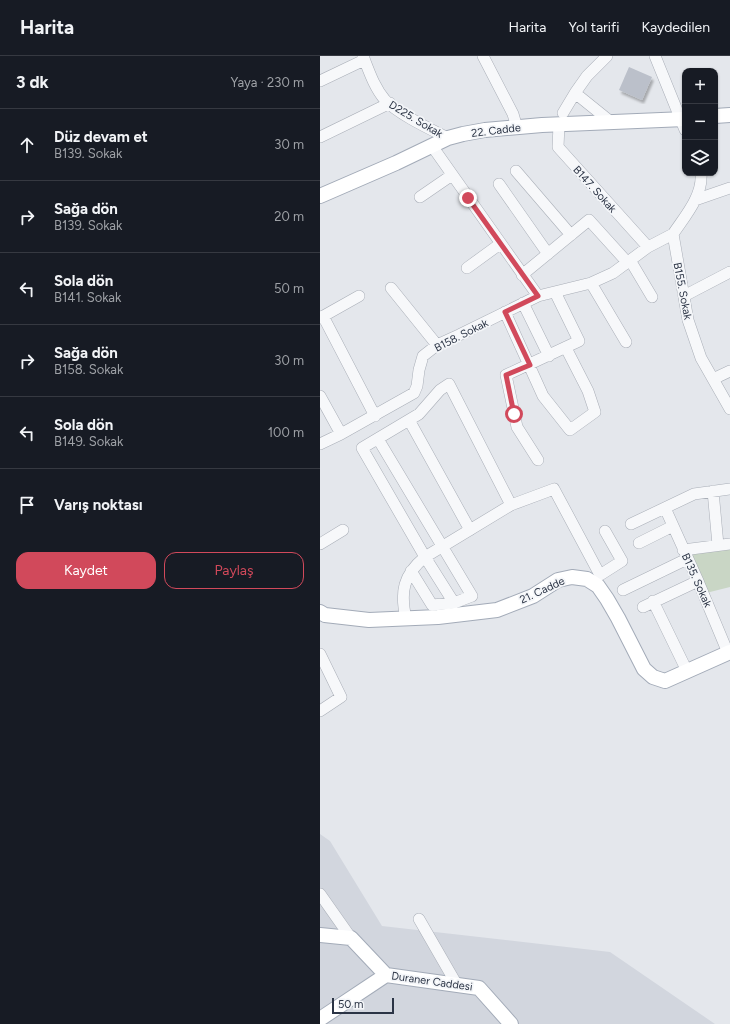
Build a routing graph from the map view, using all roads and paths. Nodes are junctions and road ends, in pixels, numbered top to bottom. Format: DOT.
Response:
graph roads {
  1 [pos="484,56"];
  2 [pos="607,56"];
  3 [pos="655,56"];
  4 [pos="364,58"];
  5 [pos="320,81"];
  6 [pos="576,93"];
  7 [pos="390,104"];
  8 [pos="730,115"];
  9 [pos="718,116"];
  10 [pos="561,119"];
  11 [pos="682,121"];
  12 [pos="611,122"];
  13 [pos="682,123"];
  14 [pos="517,128"];
  15 [pos="320,137"];
  16 [pos="448,138"];
  17 [pos="432,146"];
  18 [pos="516,171"];
  19 [pos="452,175"];
  20 [pos="701,176"];
  21 [pos="499,184"];
  22 [pos="730,188"];
  23 [pos="320,195"];
  24 [pos="420,197"];
  25 [pos="695,200"];
  26 [pos="673,234"];
  27 [pos="572,235"];
  28 [pos="500,244"];
  29 [pos="648,247"];
  30 [pos="548,254"];
  31 [pos="628,261"];
  32 [pos="467,268"];
  33 [pos="730,272"];
  34 [pos="522,275"];
  35 [pos="591,283"];
  36 [pos="391,288"];
  37 [pos="554,292"];
  38 [pos="359,296"];
  39 [pos="538,296"];
  40 [pos="684,296"];
  41 [pos="652,297"];
  42 [pos="523,303"];
  43 [pos="505,312"];
  44 [pos="321,317"];
  45 [pos="626,342"];
  46 [pos="437,345"];
  47 [pos="566,348"];
  48 [pos="549,356"];
  49 [pos="530,365"];
  50 [pos="730,371"];
  51 [pos="713,379"];
  52 [pos="320,396"];
  53 [pos="730,409"];
  54 [pos="375,416"];
  55 [pos="409,420"];
  56 [pos="341,434"];
  57 [pos="378,439"];
  58 [pos="320,444"];
  59 [pos="538,460"];
  60 [pos="730,489"];
  61 [pos="713,491"];
  62 [pos="511,505"];
  63 [pos="665,508"];
  64 [pos="631,524"];
  65 [pos="672,526"];
  66 [pos="343,530"];
  67 [pos="470,530"];
  68 [pos="605,531"];
  69 [pos="639,543"];
  70 [pos="320,544"];
  71 [pos="730,544"];
  72 [pos="718,545"];
  73 [pos="442,547"];
  74 [pos="685,554"];
  75 [pos="424,557"];
  76 [pos="411,571"];
  77 [pos="698,581"];
  78 [pos="623,590"];
  79 [pos="653,602"];
  80 [pos="454,603"];
  81 [pos="643,606"];
  82 [pos="320,612"];
  83 [pos="406,619"];
  84 [pos="729,652"];
  85 [pos="320,654"];
  86 [pos="687,671"];
  87 [pos="320,711"];
  88 [pos="320,894"];
  89 [pos="419,919"];
  90 [pos="320,935"];
  91 [pos="351,938"];
  92 [pos="386,975"];
  93 [pos="457,985"];
  94 [pos="320,1019"];
  95 [pos="511,1024"];
  1 -- 14 [label="street"];
  2 -- 6 [label="street"];
  3 -- 11 [label="street"];
  4 -- 5 [label="street"];
  4 -- 7 [label="street, D225. Sokak"];
  6 -- 10 [label="street"];
  6 -- 12 [label="street"];
  7 -- 15 [label="street"];
  7 -- 16 [label="street, D225. Sokak"];
  8 -- 9 [label="main road"];
  10 -- 12 [label="main road, 22. Cadde"];
  10 -- 14 [label="main road, 22. Cadde"];
  10 -- 29 [label="street, B147. Sokak"];
  12 -- 13 [label="main road, 22. Cadde"];
  14 -- 16 [label="main road, 22. Cadde"];
  16 -- 17 [label="main road, 22. Cadde"];
  17 -- 19 [label="street"];
  17 -- 23 [label="main road, 22. Cadde"];
  18 -- 27 [label="street"];
  19 -- 24 [label="street"];
  19 -- 28 [label="street"];
  20 -- 25 [label="street"];
  21 -- 30 [label="street"];
  22 -- 25 [label="street"];
  25 -- 26 [label="street"];
  26 -- 29 [label="street, B158. Sokak"];
  26 -- 40 [label="street, B155. Sokak"];
  27 -- 30 [label="street"];
  27 -- 31 [label="street"];
  28 -- 32 [label="street"];
  28 -- 34 [label="street"];
  29 -- 31 [label="street, B158. Sokak"];
  30 -- 34 [label="street"];
  31 -- 35 [label="street, B158. Sokak"];
  31 -- 41 [label="street"];
  33 -- 40 [label="street"];
  34 -- 39 [label="street"];
  35 -- 37 [label="street, B158. Sokak"];
  35 -- 45 [label="street"];
  36 -- 46 [label="street"];
  37 -- 39 [label="street, B158. Sokak"];
  37 -- 47 [label="street"];
  38 -- 44 [label="street"];
  39 -- 42 [label="street, B158. Sokak"];
  40 -- 51 [label="street, B155. Sokak"];
  42 -- 43 [label="street, B158. Sokak"];
  42 -- 48 [label="street"];
  43 -- 46 [label="street, B158. Sokak"];
  43 -- 49 [label="street"];
  44 -- 54 [label="street"];
  46 -- 54 [label="street, B158. Sokak"];
  47 -- 48 [label="street"];
  47 -- 49 [label="street"];
  48 -- 49 [label="street"];
  49 -- 59 [label="street"];
  50 -- 51 [label="street"];
  51 -- 53 [label="street, B155. Sokak"];
  52 -- 56 [label="street"];
  54 -- 56 [label="street, B158. Sokak"];
  55 -- 57 [label="street"];
  55 -- 62 [label="street"];
  55 -- 67 [label="street"];
  56 -- 58 [label="street, B158. Sokak"];
  57 -- 73 [label="street"];
  57 -- 75 [label="street"];
  60 -- 61 [label="street"];
  61 -- 63 [label="street"];
  61 -- 72 [label="street"];
  62 -- 67 [label="street"];
  62 -- 68 [label="street"];
  63 -- 64 [label="street"];
  63 -- 65 [label="street, B135. Sokak"];
  65 -- 69 [label="street"];
  65 -- 74 [label="street, B135. Sokak"];
  66 -- 70 [label="street"];
  67 -- 73 [label="street"];
  71 -- 72 [label="street"];
  72 -- 74 [label="street"];
  73 -- 75 [label="street"];
  73 -- 80 [label="street"];
  74 -- 77 [label="street, B135. Sokak"];
  74 -- 78 [label="street"];
  75 -- 76 [label="street"];
  75 -- 80 [label="street"];
  76 -- 80 [label="street"];
  76 -- 83 [label="street"];
  77 -- 79 [label="street"];
  77 -- 84 [label="street, B135. Sokak"];
  79 -- 81 [label="street"];
  79 -- 86 [label="street"];
  82 -- 83 [label="main road, 21. Cadde"];
  83 -- 86 [label="main road, 21. Cadde"];
  84 -- 86 [label="main road, 21. Cadde"];
  85 -- 87 [label="street"];
  88 -- 91 [label="street"];
  89 -- 93 [label="street"];
  90 -- 91 [label="main road"];
  91 -- 92 [label="main road"];
  92 -- 93 [label="main road, Duraner Caddesi"];
  92 -- 94 [label="main road"];
  93 -- 95 [label="main road, Duraner Caddesi"];
}
